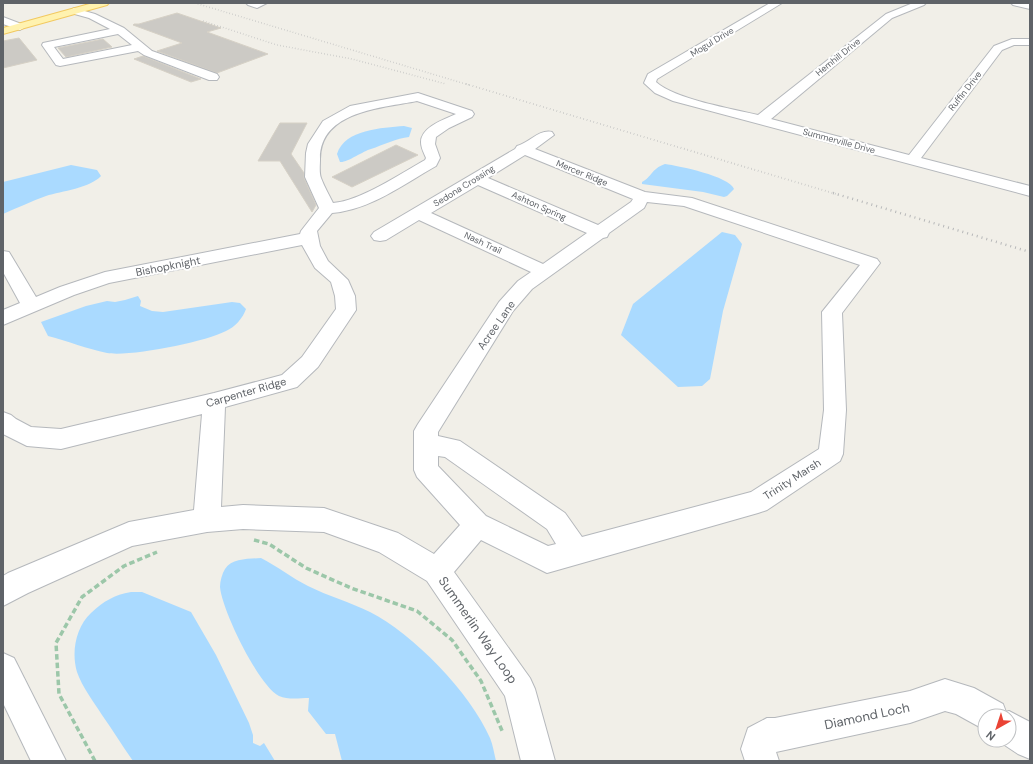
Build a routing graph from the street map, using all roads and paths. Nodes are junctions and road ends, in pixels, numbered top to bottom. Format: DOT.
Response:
graph roads {
  1 [pos="104,3"];
  2 [pos="251,3"];
  3 [pos="262,3"];
  4 [pos="777,3"];
  5 [pos="891,3"];
  6 [pos="921,3"];
  7 [pos="1016,3"];
  8 [pos="1030,6"];
  9 [pos="909,8"];
  10 [pos="74,11"];
  11 [pos="3,20"];
  12 [pos="20,27"];
  13 [pos="120,30"];
  14 [pos="3,31"];
  15 [pos="1030,42"];
  16 [pos="140,47"];
  17 [pos="213,77"];
  18 [pos="650,83"];
  19 [pos="761,120"];
  20 [pos="547,134"];
  21 [pos="522,149"];
  22 [pos="912,160"];
  23 [pos="477,179"];
  24 [pos="1030,191"];
  25 [pos="642,197"];
  26 [pos="327,208"];
  27 [pos="420,214"];
  28 [pos="600,233"];
  29 [pos="380,236"];
  30 [pos="309,238"];
  31 [pos="3,256"];
  32 [pos="545,272"];
  33 [pos="31,306"];
  34 [pos="3,318"];
  35 [pos="214,402"];
  36 [pos="3,421"];
  37 [pos="426,444"];
  38 [pos="207,520"];
  39 [pos="477,525"];
  40 [pos="250,539"];
  41 [pos="159,551"];
  42 [pos="576,552"];
  43 [pos="437,571"];
  44 [pos="3,592"];
  45 [pos="3,669"];
  46 [pos="977,708"];
  47 [pos="1017,733"];
  48 [pos="506,739"];
  49 [pos="1030,742"];
  50 [pos="49,761"];
  51 [pos="95,761"];
  52 [pos="538,761"];
  53 [pos="762,761"];
  1 -- 10 [label="main road"];
  2 -- 3 [label="street"];
  4 -- 18 [label="street, Mogul Drive"];
  5 -- 9 [label="street"];
  6 -- 9 [label="street, Hemhill Drive"];
  7 -- 8 [label="street"];
  9 -- 19 [label="street, Hemhill Drive"];
  10 -- 12 [label="main road"];
  10 -- 13 [label="street"];
  11 -- 12 [label="street"];
  12 -- 14 [label="main road"];
  13 -- 16 [label="street"];
  13 -- 16 [label="street"];
  15 -- 22 [label="street, Ruffin Drive"];
  16 -- 17 [label="street"];
  18 -- 19 [label="street, Summerville Drive"];
  19 -- 22 [label="street, Summerville Drive"];
  20 -- 21 [label="street, Sedona Crossing"];
  21 -- 23 [label="street, Sedona Crossing"];
  21 -- 25 [label="street, Mercer Ridge"];
  22 -- 24 [label="street, Summerville Drive"];
  23 -- 27 [label="street, Sedona Crossing"];
  23 -- 28 [label="street, Ashton Spring"];
  25 -- 28 [label="street, Acree Lane"];
  25 -- 42 [label="street, Trinity Marsh"];
  26 -- 26 [label="street"];
  26 -- 30 [label="street"];
  27 -- 29 [label="street, Sedona Crossing"];
  27 -- 32 [label="street, Nash Trail"];
  28 -- 32 [label="street, Acree Lane"];
  30 -- 33 [label="street, Bishopknight"];
  30 -- 35 [label="street, Carpenter Ridge"];
  31 -- 33 [label="street"];
  32 -- 37 [label="street, Acree Lane"];
  33 -- 34 [label="street, Bishopknight"];
  35 -- 36 [label="street, Carpenter Ridge"];
  35 -- 38 [label="street"];
  37 -- 39 [label="street, Acree Lane"];
  37 -- 42 [label="street"];
  38 -- 43 [label="street, Summerlin Way Loop"];
  38 -- 44 [label="street, Summerlin Way Loop"];
  39 -- 42 [label="street, Trinity Marsh"];
  39 -- 43 [label="street"];
  40 -- 48 [label="path"];
  41 -- 51 [label="path"];
  43 -- 52 [label="street, Summerlin Way Loop"];
  45 -- 50 [label="street"];
  46 -- 53 [label="street, Diamond Loch"];
  47 -- 49 [label="street"];
}
